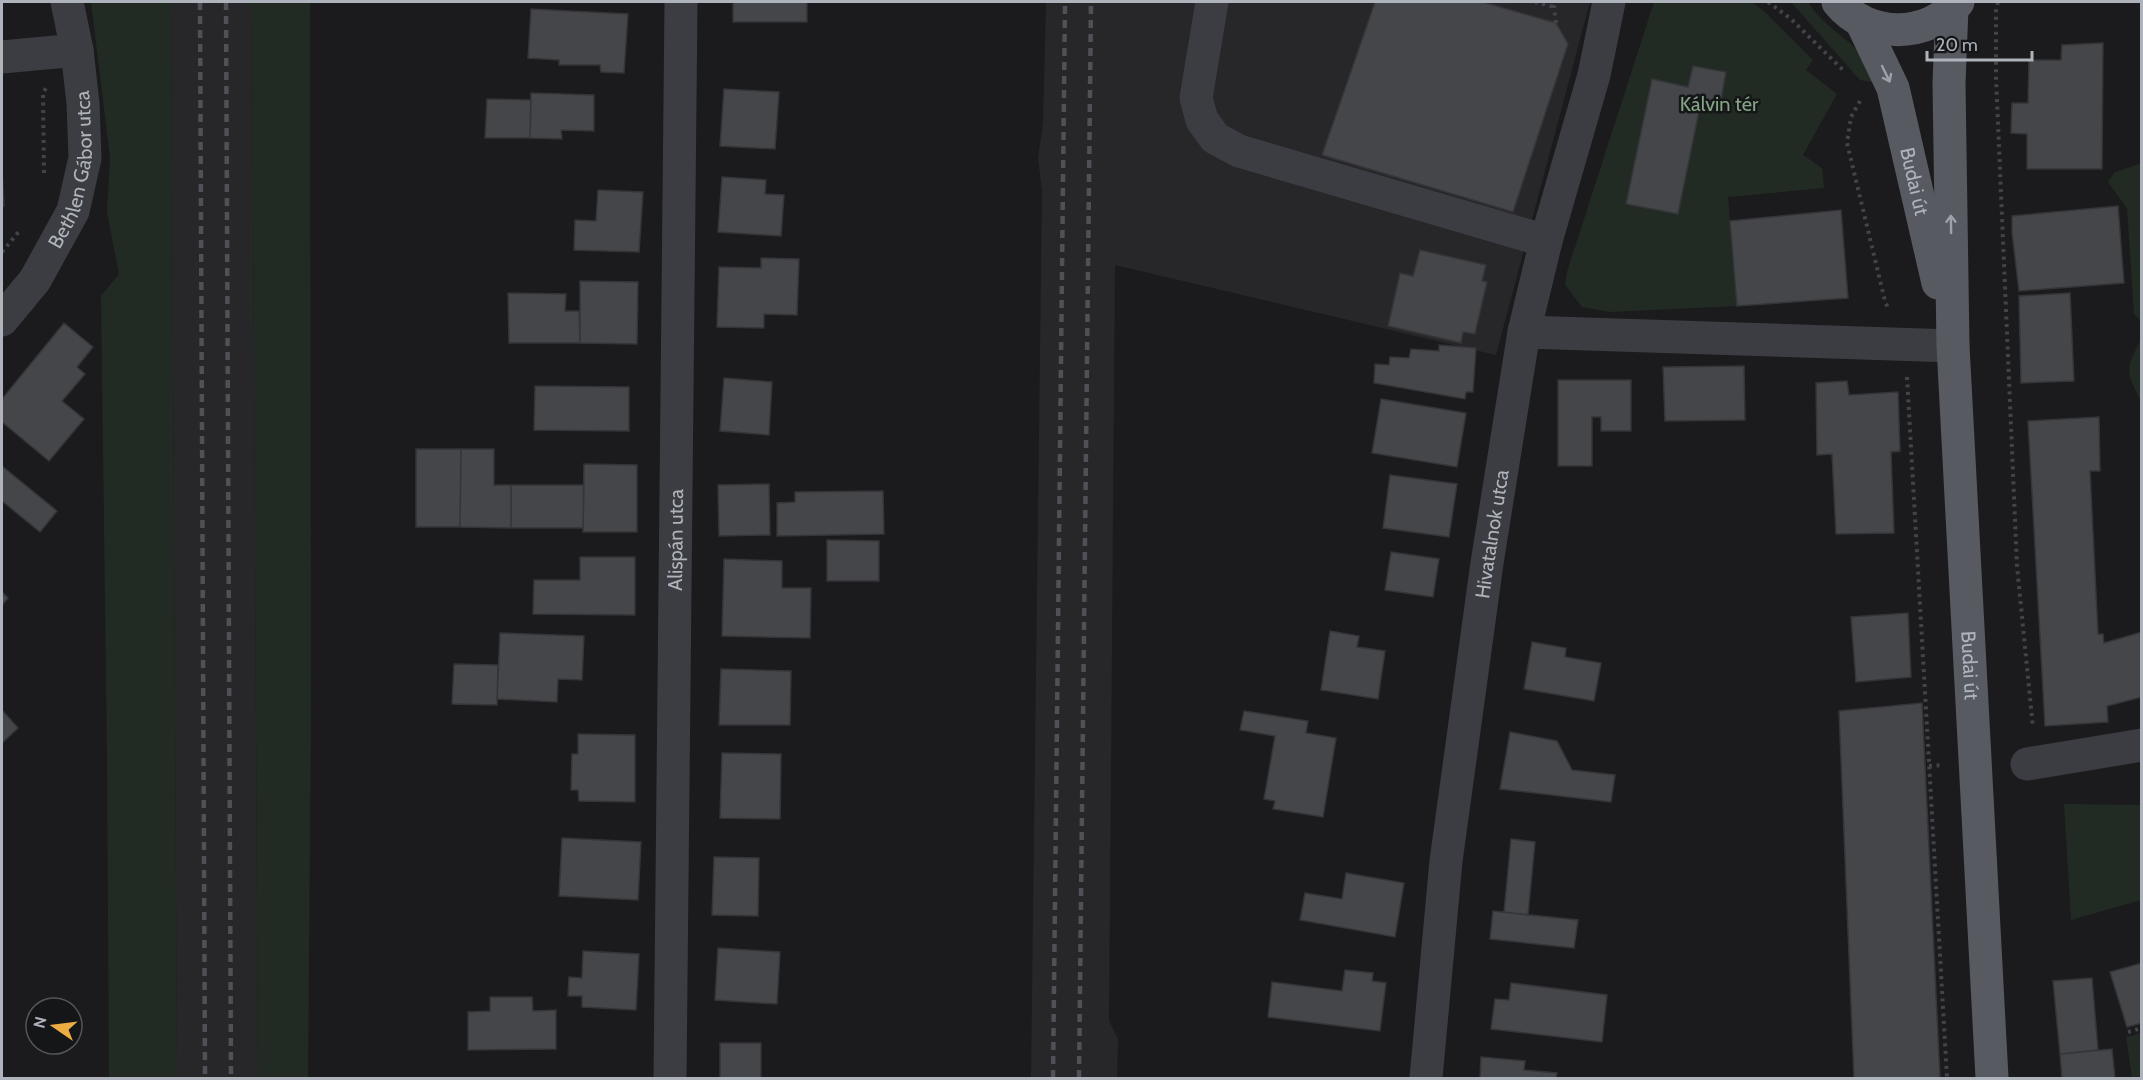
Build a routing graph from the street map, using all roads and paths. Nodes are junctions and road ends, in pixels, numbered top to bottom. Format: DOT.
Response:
graph roads {
  1 [pos="67,2"];
  2 [pos="681,2"];
  3 [pos="1212,2"];
  4 [pos="1535,2"];
  5 [pos="1556,2"];
  6 [pos="1609,2"];
  7 [pos="1768,2"];
  8 [pos="1998,2"];
  9 [pos="1955,5"];
  10 [pos="1554,8"];
  11 [pos="1849,11"];
  12 [pos="1556,24"];
  13 [pos="77,50"];
  14 [pos="2,57"];
  15 [pos="1851,79"];
  16 [pos="1864,94"];
  17 [pos="44,176"];
  18 [pos="23,226"];
  19 [pos="1546,241"];
  20 [pos="2,252"];
  21 [pos="2,320"];
  22 [pos="1524,332"];
  23 [pos="1905,344"];
  24 [pos="1953,346"];
  25 [pos="2142,745"];
  26 [pos="2031,749"];
  27 [pos="1988,987"];
  28 [pos="2142,1028"];
  29 [pos="2128,1032"];
  30 [pos="670,1078"];
  31 [pos="1426,1078"];
  32 [pos="1947,1078"];
  33 [pos="1992,1078"];
  34 [pos="2005,1078"];
  1 -- 13 [label="street, Bethlen Gábor utca"];
  2 -- 30 [label="street, Alispán utca"];
  3 -- 19 [label="street"];
  4 -- 10 [label="path"];
  5 -- 10 [label="path"];
  6 -- 19 [label="street, Hivatalnok utca"];
  7 -- 15 [label="path"];
  8 -- 26 [label="path"];
  9 -- 11 [label="main road"];
  24 -- 9 [label="main road, Budai út, one-way"];
  10 -- 12 [label="path"];
  11 -- 24 [label="main road, Budai út, one-way"];
  13 -- 14 [label="street"];
  13 -- 17 [label="path"];
  13 -- 21 [label="street, Bethlen Gábor utca"];
  16 -- 23 [label="path"];
  18 -- 20 [label="path"];
  19 -- 22 [label="street, Hivatalnok utca"];
  22 -- 23 [label="street"];
  22 -- 31 [label="street, Hivatalnok utca"];
  23 -- 24 [label="street"];
  23 -- 32 [label="path"];
  24 -- 27 [label="main road, Budai út"];
  25 -- 26 [label="street"];
  27 -- 33 [label="main road"];
  27 -- 34 [label="main road"];
  28 -- 29 [label="path"];
}
